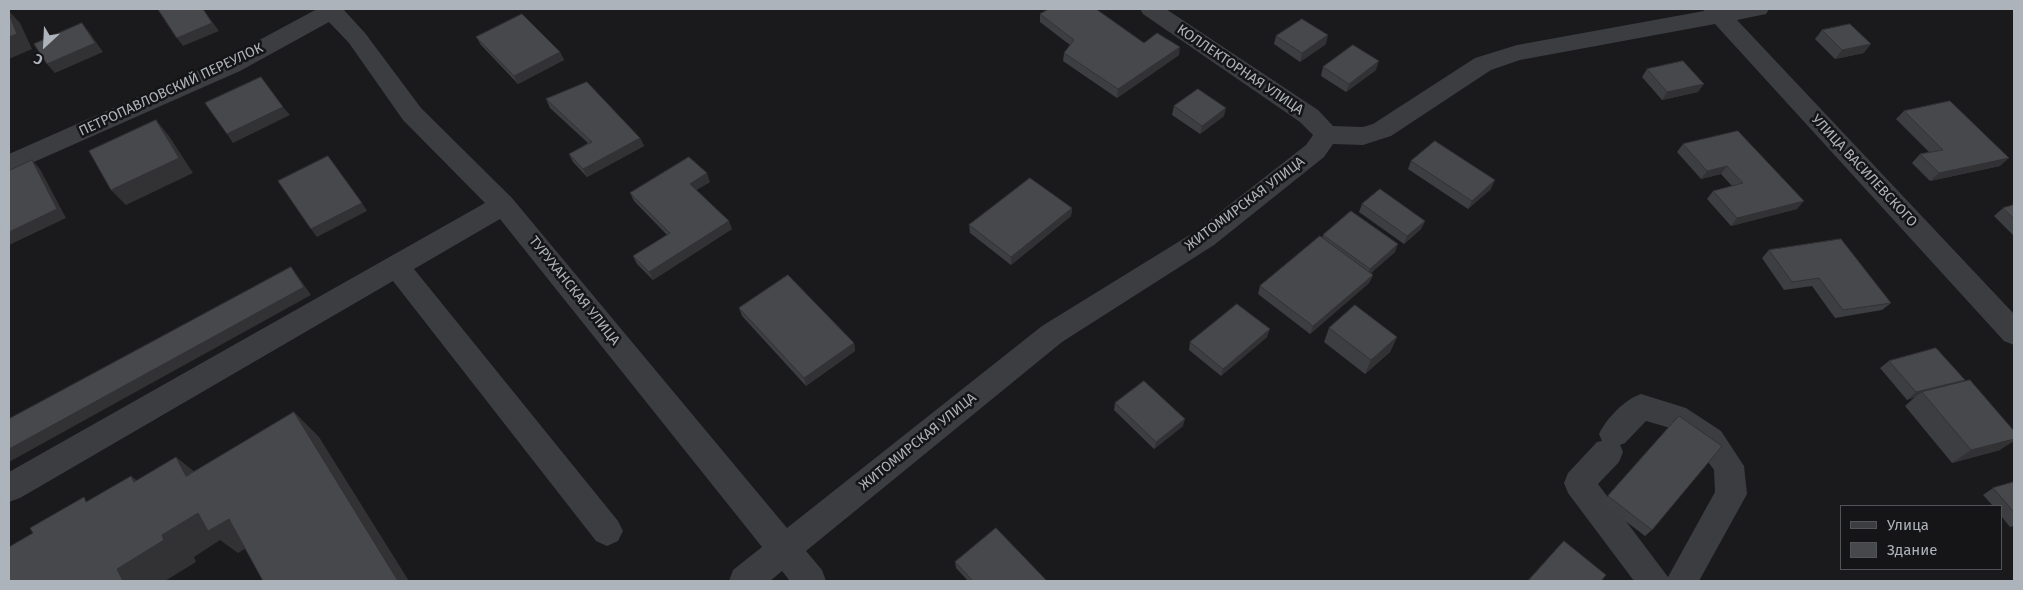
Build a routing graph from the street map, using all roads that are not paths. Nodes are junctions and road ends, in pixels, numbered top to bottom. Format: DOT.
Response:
graph roads {
  1 [pos="1151,9"];
  2 [pos="1758,9"];
  3 [pos="330,10"];
  4 [pos="1717,12"];
  5 [pos="1326,135"];
  6 [pos="9,164"];
  7 [pos="504,205"];
  8 [pos="396,266"];
  9 [pos="2014,333"];
  10 [pos="9,488"];
  11 [pos="607,531"];
  12 [pos="785,550"];
  13 [pos="745,581"];
  14 [pos="810,581"];
  15 [pos="1653,581"];
  16 [pos="1682,581"];
  1 -- 5 [label="street, КОЛЛЕКТОРНАЯ УЛИЦА"];
  2 -- 4 [label="street"];
  3 -- 6 [label="street, ПЕТРОПАВЛОВСКИЙ ПЕРЕУЛОК"];
  3 -- 7 [label="street, ТУРУХАНСКАЯ УЛИЦА"];
  4 -- 5 [label="street"];
  4 -- 9 [label="street, УЛИЦА ВАСИЛЕВСКОГО"];
  5 -- 12 [label="street, ЖИТОМИРСКАЯ УЛИЦА"];
  7 -- 8 [label="street"];
  7 -- 12 [label="street, ТУРУХАНСКАЯ УЛИЦА"];
  8 -- 10 [label="street"];
  8 -- 11 [label="street"];
  12 -- 13 [label="street, ЖИТОМИРСКАЯ УЛИЦА"];
  12 -- 14 [label="street, ТУРУХАНСКАЯ УЛИЦА"];
  15 -- 16 [label="street"];
}
